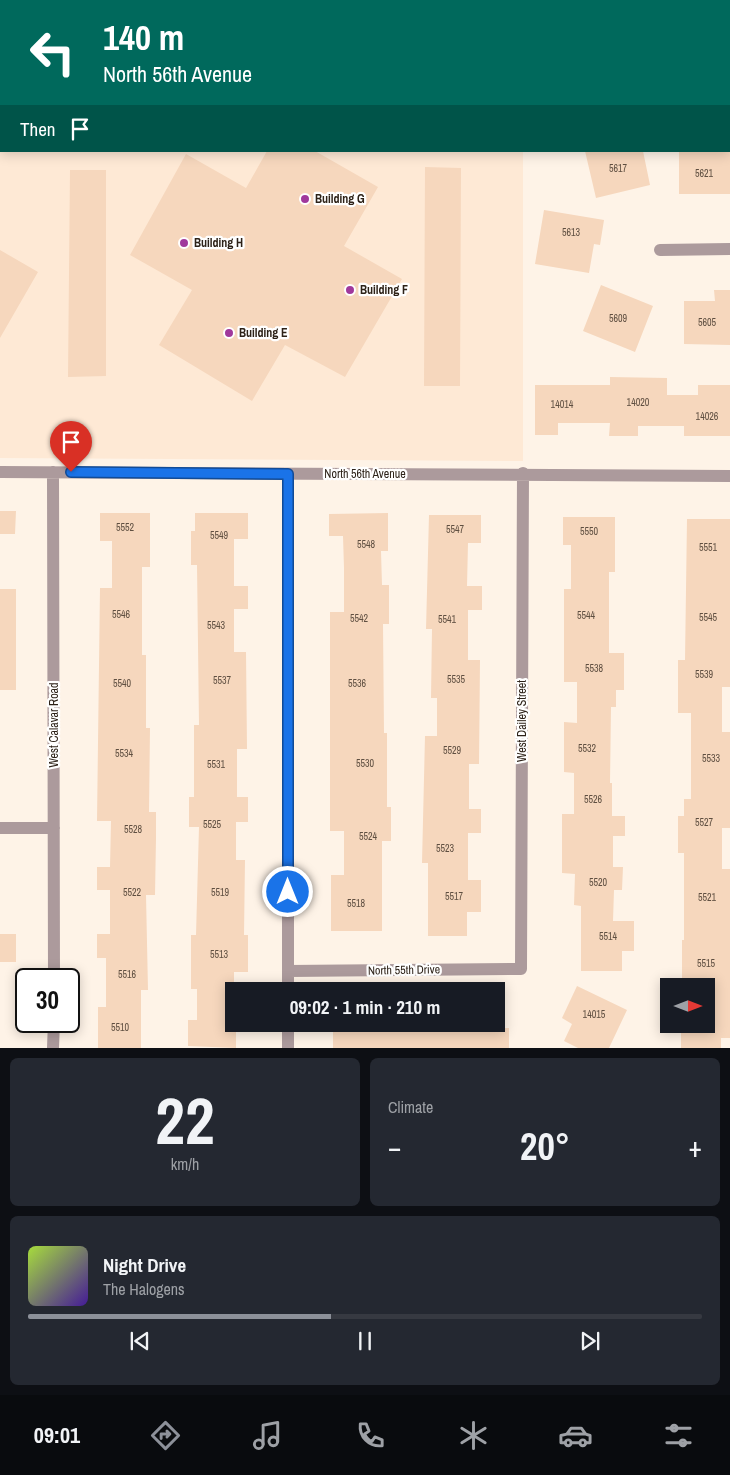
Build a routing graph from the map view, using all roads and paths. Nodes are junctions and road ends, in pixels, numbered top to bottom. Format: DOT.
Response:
graph roads {
  1 [pos="730,249"];
  2 [pos="660,250"];
  3 [pos="0,472"];
  4 [pos="53,472"];
  5 [pos="523,473"];
  6 [pos="288,474"];
  7 [pos="730,476"];
  8 [pos="0,828"];
  9 [pos="54,828"];
  10 [pos="54,968"];
  11 [pos="521,969"];
  12 [pos="288,971"];
  13 [pos="288,982"];
  14 [pos="288,1032"];
  15 [pos="54,1033"];
  16 [pos="54,1048"];
  17 [pos="288,1048"];
  1 -- 2 [label="street"];
  3 -- 4 [label="street, North 56th Avenue"];
  4 -- 6 [label="street, North 56th Avenue"];
  4 -- 9 [label="street, West Calavar Road"];
  5 -- 6 [label="street, North 56th Avenue"];
  5 -- 7 [label="street, North 56th Avenue"];
  5 -- 11 [label="street, West Dailey Street"];
  6 -- 12 [label="street"];
  8 -- 9 [label="street"];
  9 -- 10 [label="street, West Calavar Road"];
  11 -- 12 [label="street, North 55th Drive"];
  12 -- 13 [label="street"];
  14 -- 17 [label="street"];
  15 -- 16 [label="street"];
}
